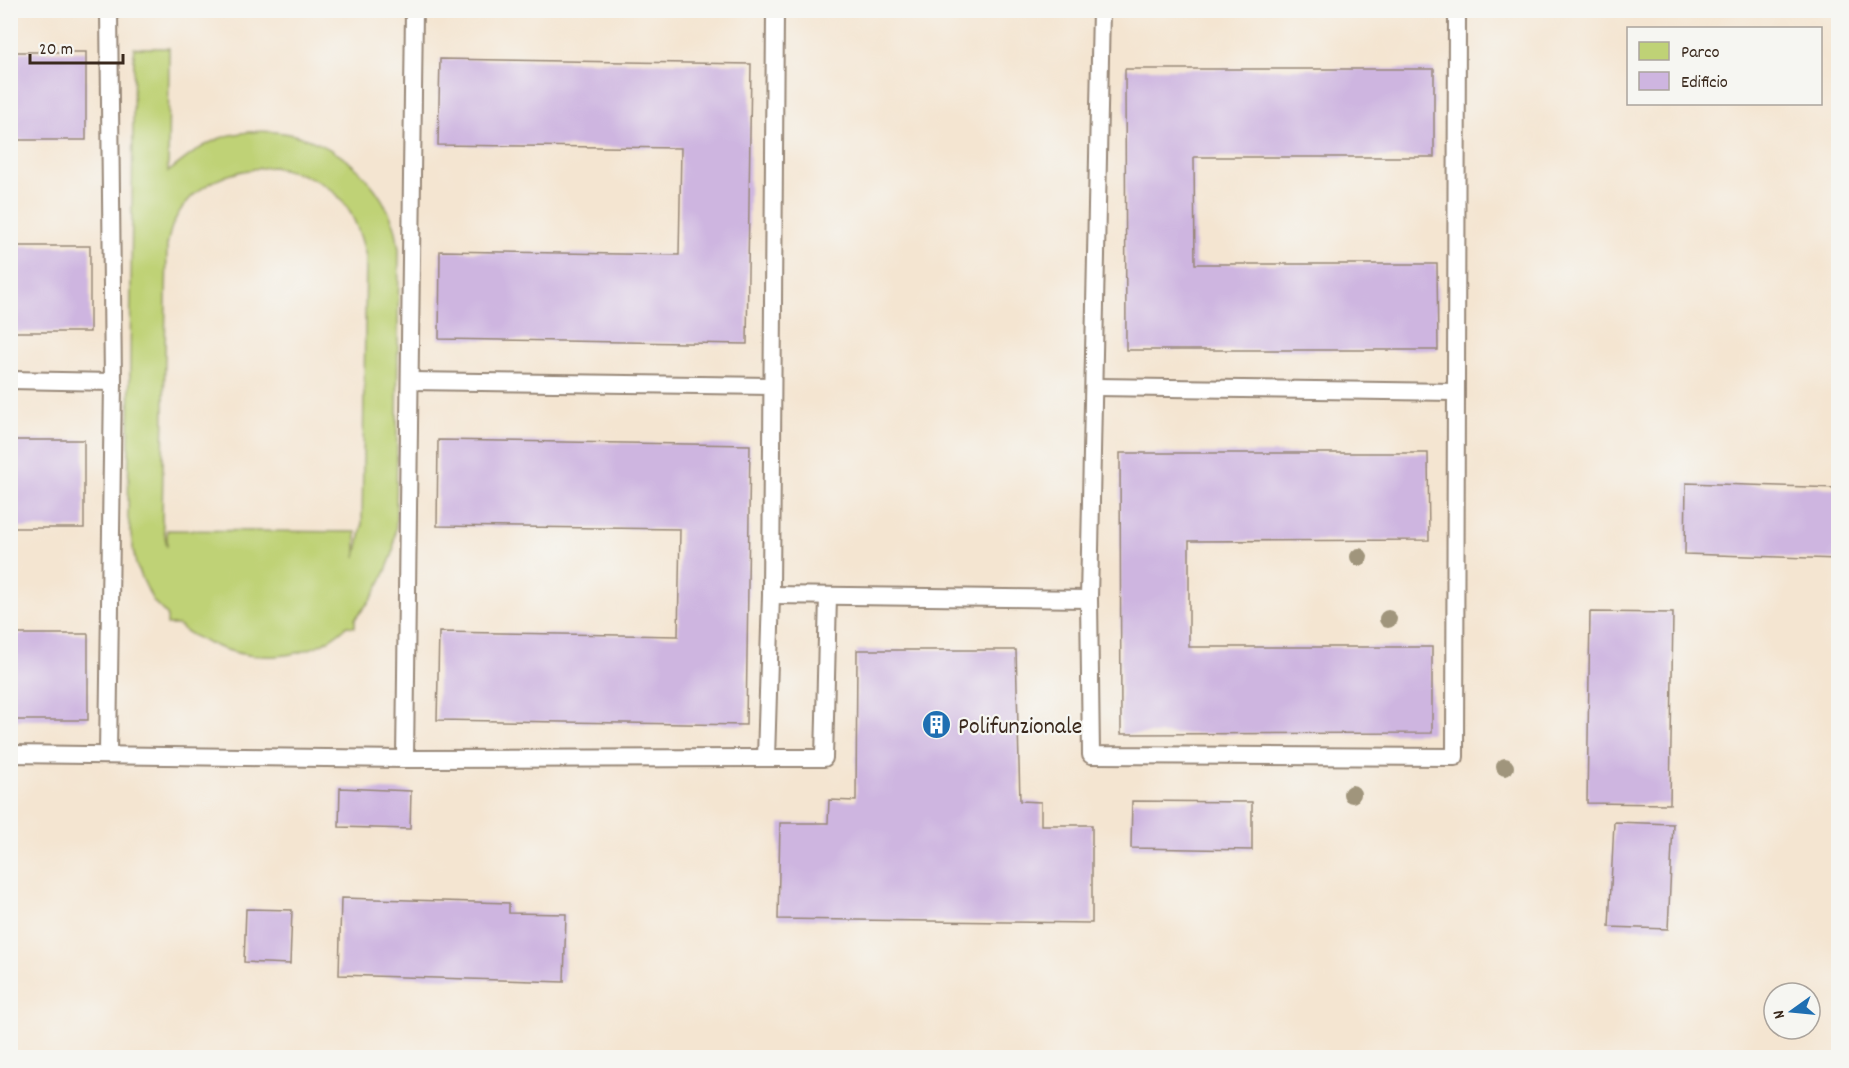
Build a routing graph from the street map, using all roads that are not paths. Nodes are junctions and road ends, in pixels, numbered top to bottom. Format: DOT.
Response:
graph roads {
  1 [pos="109,10"];
  2 [pos="414,10"];
  3 [pos="775,10"];
  4 [pos="1101,10"];
  5 [pos="1457,10"];
  6 [pos="10,380"];
  7 [pos="410,381"];
  8 [pos="113,382"];
  9 [pos="771,386"];
  10 [pos="1095,387"];
  11 [pos="1455,392"];
  12 [pos="771,595"];
  13 [pos="828,596"];
  14 [pos="1089,599"];
  15 [pos="10,754"];
  16 [pos="108,754"];
  17 [pos="766,758"];
  18 [pos="405,759"];
  1 -- 8 [label="lane"];
  2 -- 7 [label="lane"];
  3 -- 9 [label="lane"];
  4 -- 10 [label="lane"];
  5 -- 11 [label="lane"];
  6 -- 8 [label="lane"];
  7 -- 9 [label="lane"];
  7 -- 18 [label="lane"];
  8 -- 16 [label="lane"];
  9 -- 12 [label="lane"];
  10 -- 11 [label="lane"];
  10 -- 14 [label="lane"];
  11 -- 14 [label="lane"];
  12 -- 13 [label="lane"];
  12 -- 17 [label="lane"];
  13 -- 14 [label="lane"];
  13 -- 17 [label="lane"];
  15 -- 16 [label="lane"];
  16 -- 18 [label="lane"];
  17 -- 18 [label="lane"];
}
